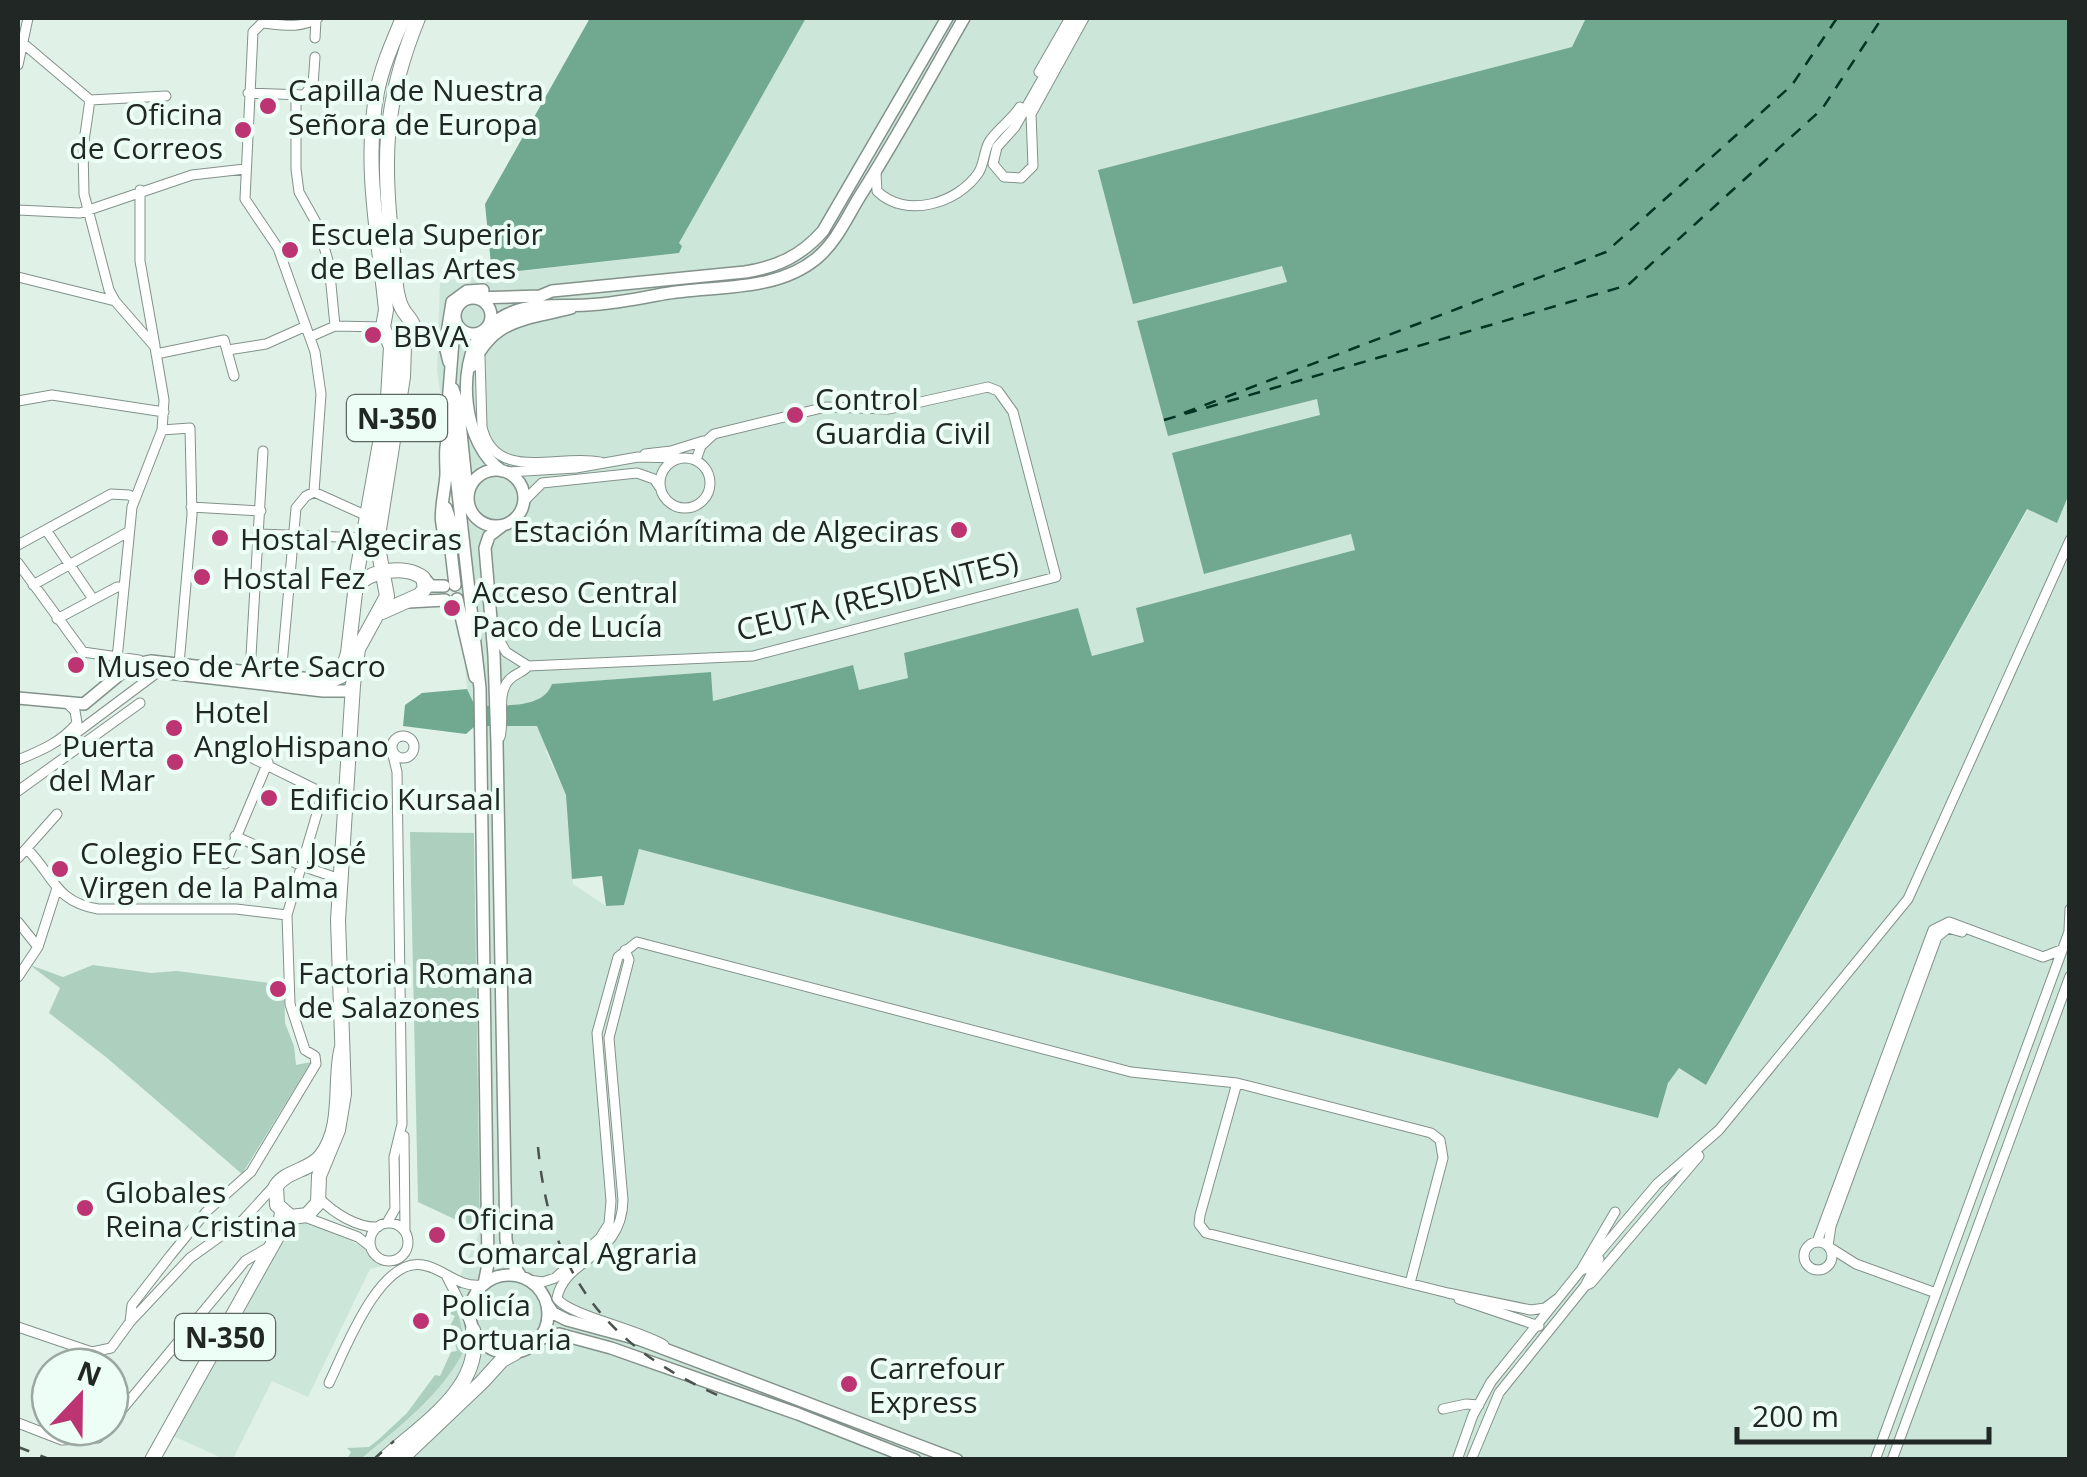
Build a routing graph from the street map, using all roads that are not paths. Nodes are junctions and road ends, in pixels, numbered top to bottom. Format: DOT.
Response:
graph roads {
  1 [pos="28,18"];
  2 [pos="317,18"];
  3 [pos="403,18"];
  4 [pos="418,18"];
  5 [pos="947,18"];
  6 [pos="964,18"];
  7 [pos="1077,18"];
  8 [pos="315,38"];
  9 [pos="20,41"];
  10 [pos="314,57"];
  11 [pos="18,66"];
  12 [pos="248,93"];
  13 [pos="166,96"];
  14 [pos="296,97"];
  15 [pos="90,100"];
  16 [pos="245,169"];
  17 [pos="876,173"];
  18 [pos="140,190"];
  19 [pos="87,208"];
  20 [pos="18,210"];
  21 [pos="18,277"];
  22 [pos="552,292"];
  23 [pos="473,298"];
  24 [pos="114,301"];
  25 [pos="583,305"];
  26 [pos="406,314"];
  27 [pos="456,316"];
  28 [pos="335,326"];
  29 [pos="386,328"];
  30 [pos="485,330"];
  31 [pos="307,332"];
  32 [pos="408,338"];
  33 [pos="482,348"];
  34 [pos="156,350"];
  35 [pos="228,350"];
  36 [pos="234,376"];
  37 [pos="452,379"];
  38 [pos="467,384"];
  39 [pos="18,401"];
  40 [pos="164,412"];
  41 [pos="451,428"];
  42 [pos="162,430"];
  43 [pos="706,440"];
  44 [pos="264,452"];
  45 [pos="638,457"];
  46 [pos="680,458"];
  47 [pos="696,460"];
  48 [pos="600,462"];
  49 [pos="505,471"];
  50 [pos="444,488"];
  51 [pos="660,489"];
  52 [pos="314,492"];
  53 [pos="377,497"];
  54 [pos="135,500"];
  55 [pos="469,501"];
  56 [pos="524,501"];
  57 [pos="192,507"];
  58 [pos="446,508"];
  59 [pos="261,511"];
  60 [pos="368,516"];
  61 [pos="502,526"];
  62 [pos="46,530"];
  63 [pos="128,532"];
  64 [pos="259,534"];
  65 [pos="293,536"];
  66 [pos="2070,540"];
  67 [pos="18,545"];
  68 [pos="363,546"];
  69 [pos="452,546"];
  70 [pos="465,554"];
  71 [pos="18,563"];
  72 [pos="69,565"];
  73 [pos="381,566"];
  74 [pos="419,576"];
  75 [pos="360,582"];
  76 [pos="33,585"];
  77 [pos="124,587"];
  78 [pos="450,592"];
  79 [pos="94,599"];
  80 [pos="428,601"];
  81 [pos="404,602"];
  82 [pos="379,615"];
  83 [pos="57,619"];
  84 [pos="492,625"];
  85 [pos="348,653"];
  86 [pos="478,656"];
  87 [pos="118,658"];
  88 [pos="179,664"];
  89 [pos="528,666"];
  90 [pos="154,667"];
  91 [pos="250,673"];
  92 [pos="281,676"];
  93 [pos="326,686"];
  94 [pos="480,688"];
  95 [pos="349,694"];
  96 [pos="18,698"];
  97 [pos="54,702"];
  98 [pos="140,703"];
  99 [pos="79,704"];
  100 [pos="77,722"];
  101 [pos="61,738"];
  102 [pos="497,744"];
  103 [pos="392,750"];
  104 [pos="242,753"];
  105 [pos="407,757"];
  106 [pos="18,760"];
  107 [pos="267,764"];
  108 [pos="397,772"];
  109 [pos="18,791"];
  110 [pos="322,794"];
  111 [pos="342,797"];
  112 [pos="57,814"];
  113 [pos="236,836"];
  114 [pos="27,848"];
  115 [pos="18,858"];
  116 [pos="225,864"];
  117 [pos="302,866"];
  118 [pos="340,879"];
  119 [pos="56,888"];
  120 [pos="2070,909"];
  121 [pos="287,916"];
  122 [pos="18,922"];
  123 [pos="2069,929"];
  124 [pos="38,947"];
  125 [pos="2063,948"];
  126 [pos="626,950"];
  127 [pos="2056,966"];
  128 [pos="2070,976"];
  129 [pos="18,978"];
  130 [pos="342,1047"];
  131 [pos="1236,1083"];
  132 [pos="402,1124"];
  133 [pos="1719,1130"];
  134 [pos="285,1178"];
  135 [pos="318,1193"];
  136 [pos="260,1202"];
  137 [pos="289,1213"];
  138 [pos="383,1225"];
  139 [pos="405,1230"];
  140 [pos="1817,1242"];
  141 [pos="1606,1244"];
  142 [pos="272,1246"];
  143 [pos="371,1247"];
  144 [pos="1828,1247"];
  145 [pos="1856,1264"];
  146 [pos="1827,1268"];
  147 [pos="1581,1270"];
  148 [pos="234,1276"];
  149 [pos="447,1277"];
  150 [pos="525,1279"];
  151 [pos="252,1280"];
  152 [pos="1410,1283"];
  153 [pos="483,1285"];
  154 [pos="1584,1286"];
  155 [pos="1936,1293"];
  156 [pos="1557,1299"];
  157 [pos="546,1304"];
  158 [pos="1505,1309"];
  159 [pos="130,1322"];
  160 [pos="1545,1324"];
  161 [pos="18,1327"];
  162 [pos="472,1327"];
  163 [pos="1528,1334"];
  164 [pos="539,1339"];
  165 [pos="516,1353"];
  166 [pos="679,1355"];
  167 [pos="329,1383"];
  168 [pos="130,1401"];
  169 [pos="1478,1405"];
  170 [pos="1443,1409"];
  171 [pos="1490,1409"];
  172 [pos="154,1459"];
  173 [pos="383,1460"];
  174 [pos="400,1460"];
  175 [pos="915,1460"];
  176 [pos="957,1460"];
  177 [pos="1457,1460"];
  178 [pos="1471,1460"];
  179 [pos="1875,1460"];
  180 [pos="1892,1460"];
  1 -- 9 [label="street"];
  2 -- 8 [label="street"];
  2 -- 12 [label="street"];
  3 -- 29 [label="highway, N-350"];
  4 -- 26 [label="highway, N-350"];
  5 -- 22 [label="main road"];
  6 -- 17 [label="main road"];
  7 -- 7 [label="street"];
  7 -- 17 [label="street"];
  9 -- 11 [label="street"];
  9 -- 15 [label="street"];
  10 -- 14 [label="street"];
  12 -- 14 [label="street"];
  12 -- 16 [label="street"];
  13 -- 15 [label="street"];
  14 -- 28 [label="street"];
  15 -- 19 [label="street"];
  16 -- 18 [label="street"];
  16 -- 31 [label="street"];
  17 -- 25 [label="main road"];
  18 -- 19 [label="street"];
  18 -- 34 [label="street"];
  19 -- 20 [label="street"];
  19 -- 24 [label="street"];
  21 -- 24 [label="street"];
  22 -- 23 [label="main road"];
  22 -- 37 [label="main road"];
  23 -- 27 [label="main road"];
  23 -- 30 [label="main road"];
  24 -- 34 [label="street"];
  25 -- 30 [label="main road"];
  25 -- 33 [label="main road"];
  26 -- 29 [label="highway"];
  26 -- 32 [label="highway, N-350"];
  27 -- 30 [label="main road"];
  27 -- 37 [label="main road"];
  28 -- 29 [label="street"];
  28 -- 31 [label="street"];
  29 -- 32 [label="highway"];
  29 -- 53 [label="highway, N-350"];
  30 -- 38 [label="main road"];
  31 -- 35 [label="street"];
  31 -- 52 [label="street"];
  32 -- 53 [label="highway, N-350"];
  33 -- 38 [label="main road"];
  33 -- 48 [label="street"];
  34 -- 35 [label="street"];
  34 -- 40 [label="street"];
  35 -- 36 [label="street"];
  37 -- 41 [label="main road"];
  37 -- 55 [label="main road"];
  38 -- 49 [label="main road"];
  39 -- 40 [label="street"];
  40 -- 42 [label="street"];
  41 -- 50 [label="main road"];
  41 -- 70 [label="main road"];
  42 -- 54 [label="street"];
  42 -- 57 [label="street"];
  43 -- 45 [label="street"];
  43 -- 47 [label="street"];
  43 -- 89 [label="street, CEUTA (RESIDENTES)"];
  44 -- 59 [label="street"];
  45 -- 46 [label="street"];
  45 -- 48 [label="street"];
  46 -- 47 [label="street"];
  46 -- 51 [label="street"];
  47 -- 51 [label="street"];
  48 -- 49 [label="street"];
  49 -- 55 [label="main road"];
  49 -- 56 [label="main road"];
  50 -- 58 [label="main road"];
  50 -- 69 [label="main road"];
  51 -- 56 [label="street"];
  52 -- 60 [label="street"];
  52 -- 65 [label="street"];
  53 -- 60 [label="highway, N-350"];
  53 -- 73 [label="highway, N-350"];
  54 -- 62 [label="street"];
  54 -- 63 [label="street"];
  55 -- 61 [label="main road"];
  55 -- 86 [label="main road"];
  56 -- 61 [label="main road"];
  57 -- 59 [label="street"];
  57 -- 88 [label="street"];
  58 -- 69 [label="main road"];
  58 -- 70 [label="main road"];
  59 -- 64 [label="street"];
  60 -- 68 [label="highway, N-350"];
  61 -- 84 [label="main road"];
  62 -- 67 [label="street"];
  62 -- 72 [label="street"];
  63 -- 72 [label="street"];
  63 -- 77 [label="street"];
  64 -- 65 [label="street"];
  64 -- 91 [label="street"];
  65 -- 68 [label="street"];
  65 -- 92 [label="street"];
  66 -- 133 [label="street"];
  68 -- 75 [label="highway, N-350"];
  69 -- 78 [label="main road"];
  70 -- 86 [label="main road"];
  71 -- 76 [label="street"];
  72 -- 76 [label="street"];
  72 -- 79 [label="street"];
  73 -- 74 [label="highway"];
  73 -- 75 [label="highway"];
  73 -- 82 [label="highway, N-350"];
  74 -- 78 [label="main road"];
  74 -- 80 [label="main road"];
  74 -- 81 [label="highway"];
  75 -- 82 [label="highway"];
  75 -- 85 [label="highway, N-350"];
  76 -- 83 [label="street"];
  77 -- 79 [label="street"];
  77 -- 87 [label="street"];
  78 -- 80 [label="main road"];
  78 -- 94 [label="main road"];
  79 -- 83 [label="street"];
  80 -- 81 [label="main road"];
  81 -- 82 [label="highway"];
  82 -- 95 [label="highway, N-350"];
  83 -- 87 [label="street"];
  84 -- 89 [label="street"];
  84 -- 102 [label="main road"];
  85 -- 93 [label="highway"];
  85 -- 95 [label="highway, N-350"];
  86 -- 94 [label="main road"];
  87 -- 90 [label="street"];
  88 -- 90 [label="main road"];
  88 -- 91 [label="main road"];
  89 -- 102 [label="street"];
  90 -- 93 [label="main road"];
  90 -- 99 [label="main road"];
  90 -- 101 [label="street"];
  91 -- 92 [label="main road"];
  92 -- 93 [label="main road"];
  93 -- 95 [label="main road"];
  94 -- 153 [label="main road"];
  95 -- 111 [label="highway, N-350"];
  95 -- 111 [label="highway, N-350"];
  96 -- 97 [label="main road"];
  97 -- 99 [label="main road"];
  97 -- 101 [label="street"];
  98 -- 109 [label="street"];
  99 -- 100 [label="street"];
  99 -- 100 [label="street"];
  100 -- 101 [label="street"];
  101 -- 106 [label="street"];
  102 -- 150 [label="main road"];
  103 -- 105 [label="street"];
  103 -- 105 [label="street"];
  103 -- 108 [label="street"];
  104 -- 107 [label="street"];
  105 -- 108 [label="street"];
  107 -- 110 [label="street"];
  107 -- 113 [label="street"];
  108 -- 132 [label="street"];
  110 -- 111 [label="street"];
  110 -- 117 [label="street"];
  111 -- 118 [label="highway, N-350"];
  112 -- 114 [label="street"];
  113 -- 116 [label="street"];
  113 -- 117 [label="street"];
  114 -- 115 [label="street"];
  114 -- 119 [label="street"];
  117 -- 118 [label="street"];
  117 -- 121 [label="street"];
  118 -- 130 [label="highway, N-350"];
  119 -- 121 [label="street"];
  119 -- 124 [label="street"];
  120 -- 123 [label="street"];
  121 -- 159 [label="street"];
  122 -- 124 [label="street"];
  123 -- 125 [label="street"];
  124 -- 129 [label="street"];
  125 -- 127 [label="street"];
  125 -- 140 [label="street"];
  126 -- 131 [label="street"];
  126 -- 150 [label="street"];
  126 -- 166 [label="street"];
  127 -- 144 [label="street"];
  127 -- 155 [label="street"];
  128 -- 180 [label="street"];
  130 -- 134 [label="highway, N-350"];
  130 -- 135 [label="highway, N-350"];
  131 -- 152 [label="street"];
  131 -- 152 [label="street"];
  132 -- 138 [label="street"];
  132 -- 139 [label="street"];
  133 -- 141 [label="street"];
  133 -- 154 [label="street"];
  134 -- 135 [label="highway"];
  134 -- 136 [label="street"];
  134 -- 137 [label="highway, N-350"];
  135 -- 137 [label="highway, N-350"];
  135 -- 138 [label="street"];
  136 -- 137 [label="street"];
  136 -- 159 [label="street"];
  137 -- 142 [label="highway, N-350"];
  137 -- 143 [label="street"];
  137 -- 172 [label="highway, N-350"];
  138 -- 139 [label="street"];
  138 -- 143 [label="street"];
  139 -- 143 [label="street"];
  140 -- 144 [label="street"];
  140 -- 146 [label="street"];
  141 -- 147 [label="street"];
  141 -- 147 [label="street"];
  141 -- 154 [label="street"];
  142 -- 148 [label="street"];
  142 -- 151 [label="highway, N-350"];
  144 -- 145 [label="street"];
  144 -- 146 [label="street"];
  145 -- 146 [label="street"];
  145 -- 155 [label="street"];
  147 -- 156 [label="street"];
  148 -- 151 [label="street"];
  148 -- 168 [label="street"];
  149 -- 153 [label="street"];
  149 -- 162 [label="street"];
  149 -- 167 [label="street"];
  150 -- 153 [label="main road"];
  150 -- 157 [label="main road"];
  151 -- 172 [label="highway, N-350"];
  152 -- 158 [label="street"];
  153 -- 162 [label="main road"];
  154 -- 160 [label="street"];
  155 -- 179 [label="street"];
  156 -- 158 [label="street"];
  156 -- 160 [label="street"];
  157 -- 164 [label="main road"];
  157 -- 166 [label="main road"];
  158 -- 160 [label="street"];
  158 -- 163 [label="street"];
  159 -- 161 [label="street"];
  160 -- 163 [label="street"];
  160 -- 171 [label="street"];
  162 -- 165 [label="main road"];
  162 -- 173 [label="highway"];
  163 -- 169 [label="street"];
  164 -- 165 [label="main road"];
  164 -- 175 [label="main road"];
  165 -- 174 [label="highway"];
  166 -- 176 [label="main road"];
  169 -- 170 [label="street"];
  169 -- 171 [label="street"];
  169 -- 177 [label="street"];
  171 -- 178 [label="street"];
}
